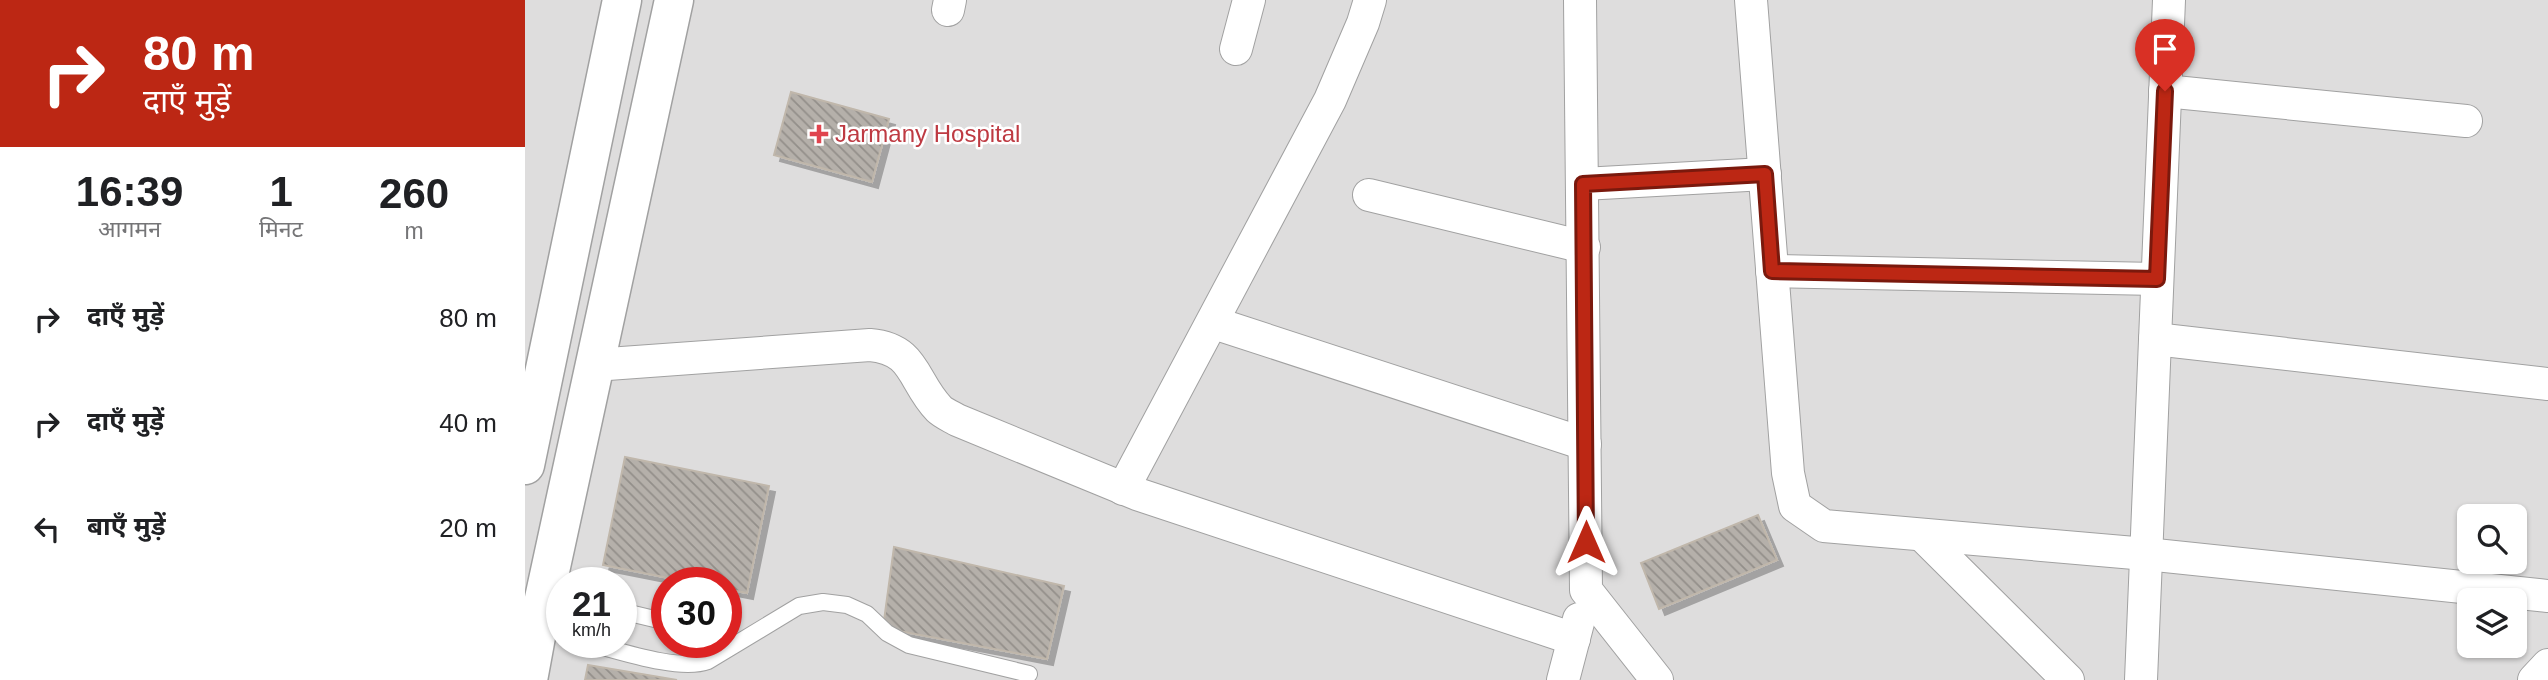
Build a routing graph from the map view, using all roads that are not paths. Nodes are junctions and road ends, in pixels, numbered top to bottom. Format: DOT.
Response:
graph roads {
  1 [pos="622,0"];
  2 [pos="674,0"];
  3 [pos="1249,0"];
  4 [pos="1370,0"];
  5 [pos="1580,0"];
  6 [pos="1752,0"];
  7 [pos="2169,0"];
  8 [pos="1236,50"];
  9 [pos="2165,91"];
  10 [pos="2466,121"];
  11 [pos="1765,174"];
  12 [pos="1583,184"];
  13 [pos="1369,195"];
  14 [pos="1584,247"];
  15 [pos="1772,271"];
  16 [pos="2157,279"];
  17 [pos="1214,323"];
  18 [pos="2155,339"];
  19 [pos="594,365"];
  20 [pos="2548,384"];
  21 [pos="1585,444"];
  22 [pos="525,465"];
  23 [pos="1123,489"];
  24 [pos="1922,535"];
  25 [pos="2146,554"];
  26 [pos="559,567"];
  27 [pos="1586,590"];
  28 [pos="2548,596"];
  29 [pos="546,621"];
  30 [pos="742,635"];
  31 [pos="1574,639"];
  32 [pos="651,658"];
  33 [pos="705,658"];
  34 [pos="2548,665"];
  35 [pos="1029,674"];
  36 [pos="528,680"];
  37 [pos="1563,680"];
  38 [pos="1657,680"];
  39 [pos="2068,680"];
  40 [pos="2141,680"];
  41 [pos="2534,680"];
  1 -- 22 [label="street"];
  2 -- 19 [label="street"];
  3 -- 8 [label="street"];
  4 -- 17 [label="street"];
  5 -- 12 [label="street"];
  6 -- 11 [label="street"];
  7 -- 9 [label="street"];
  9 -- 10 [label="street"];
  9 -- 16 [label="street"];
  11 -- 12 [label="street"];
  11 -- 15 [label="street"];
  12 -- 14 [label="street"];
  13 -- 14 [label="street"];
  14 -- 21 [label="street"];
  15 -- 16 [label="street"];
  15 -- 24 [label="street"];
  16 -- 18 [label="street"];
  17 -- 21 [label="street"];
  17 -- 23 [label="street"];
  18 -- 20 [label="street"];
  18 -- 25 [label="street"];
  19 -- 23 [label="street"];
  19 -- 26 [label="street"];
  21 -- 27 [label="street"];
  23 -- 31 [label="street"];
  24 -- 25 [label="street"];
  24 -- 39 [label="street"];
  25 -- 28 [label="street"];
  25 -- 40 [label="street"];
  27 -- 31 [label="street"];
  27 -- 38 [label="street"];
  29 -- 36 [label="street"];
  30 -- 35 [label="lane"];
  31 -- 37 [label="street"];
  32 -- 33 [label="lane"];
  34 -- 41 [label="street"];
}
